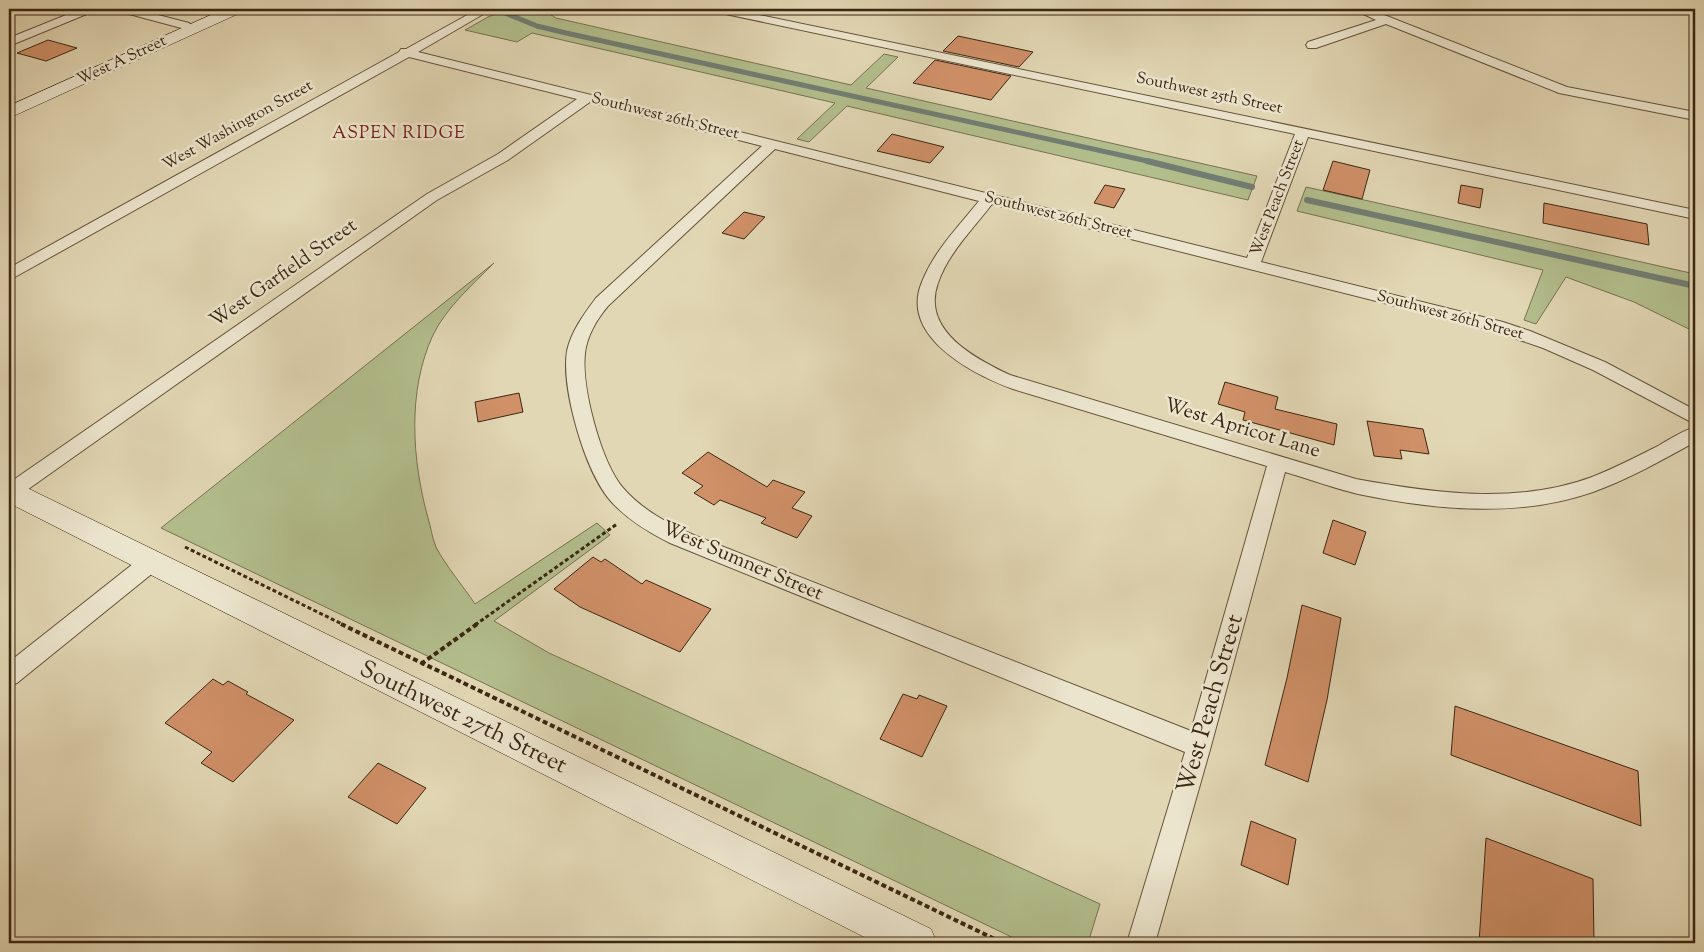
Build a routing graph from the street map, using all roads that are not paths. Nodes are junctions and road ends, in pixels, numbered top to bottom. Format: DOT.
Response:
graph roads {
  1 [pos="90,9"];
  2 [pos="122,9"];
  3 [pos="221,9"];
  4 [pos="236,9"];
  5 [pos="486,9"];
  6 [pos="716,9"];
  7 [pos="1359,9"];
  8 [pos="1386,20"];
  9 [pos="185,25"];
  10 [pos="9,42"];
  11 [pos="1312,45"];
  12 [pos="405,52"];
  13 [pos="587,98"];
  14 [pos="9,104"];
  15 [pos="9,113"];
  16 [pos="1695,116"];
  17 [pos="1303,132"];
  18 [pos="772,144"];
  19 [pos="988,199"];
  20 [pos="1695,214"];
  21 [pos="1252,265"];
  22 [pos="9,274"];
  23 [pos="1695,418"];
  24 [pos="1695,434"];
  25 [pos="1278,463"];
  26 [pos="9,491"];
  27 [pos="151,562"];
  28 [pos="9,676"];
  29 [pos="1199,746"];
  30 [pos="917,943"];
  31 [pos="1141,943"];
  1 -- 10 [label="street"];
  2 -- 9 [label="street"];
  3 -- 9 [label="street, West A Street"];
  4 -- 15 [label="street, West A Street"];
  5 -- 12 [label="street, West Washington Street"];
  6 -- 17 [label="street, Southwest 25th Street"];
  7 -- 8 [label="street"];
  8 -- 11 [label="street"];
  8 -- 16 [label="street"];
  9 -- 14 [label="street, West A Street"];
  12 -- 13 [label="street, Southwest 26th Street"];
  12 -- 22 [label="street, West Washington Street"];
  13 -- 18 [label="street, Southwest 26th Street"];
  13 -- 26 [label="street, West Garfield Street"];
  17 -- 20 [label="street, Southwest 25th Street"];
  17 -- 21 [label="street, West Peach Street"];
  18 -- 19 [label="street, Southwest 26th Street"];
  18 -- 29 [label="street, West Sumner Street"];
  19 -- 21 [label="street, Southwest 26th Street"];
  19 -- 25 [label="street, West Apricot Lane"];
  21 -- 23 [label="street, Southwest 26th Street"];
  24 -- 25 [label="street, West Apricot Lane"];
  25 -- 29 [label="street, West Peach Street"];
  26 -- 27 [label="street, Southwest 27th Street"];
  27 -- 28 [label="street"];
  27 -- 30 [label="street, Southwest 27th Street"];
  29 -- 31 [label="street, West Peach Street"];
}
